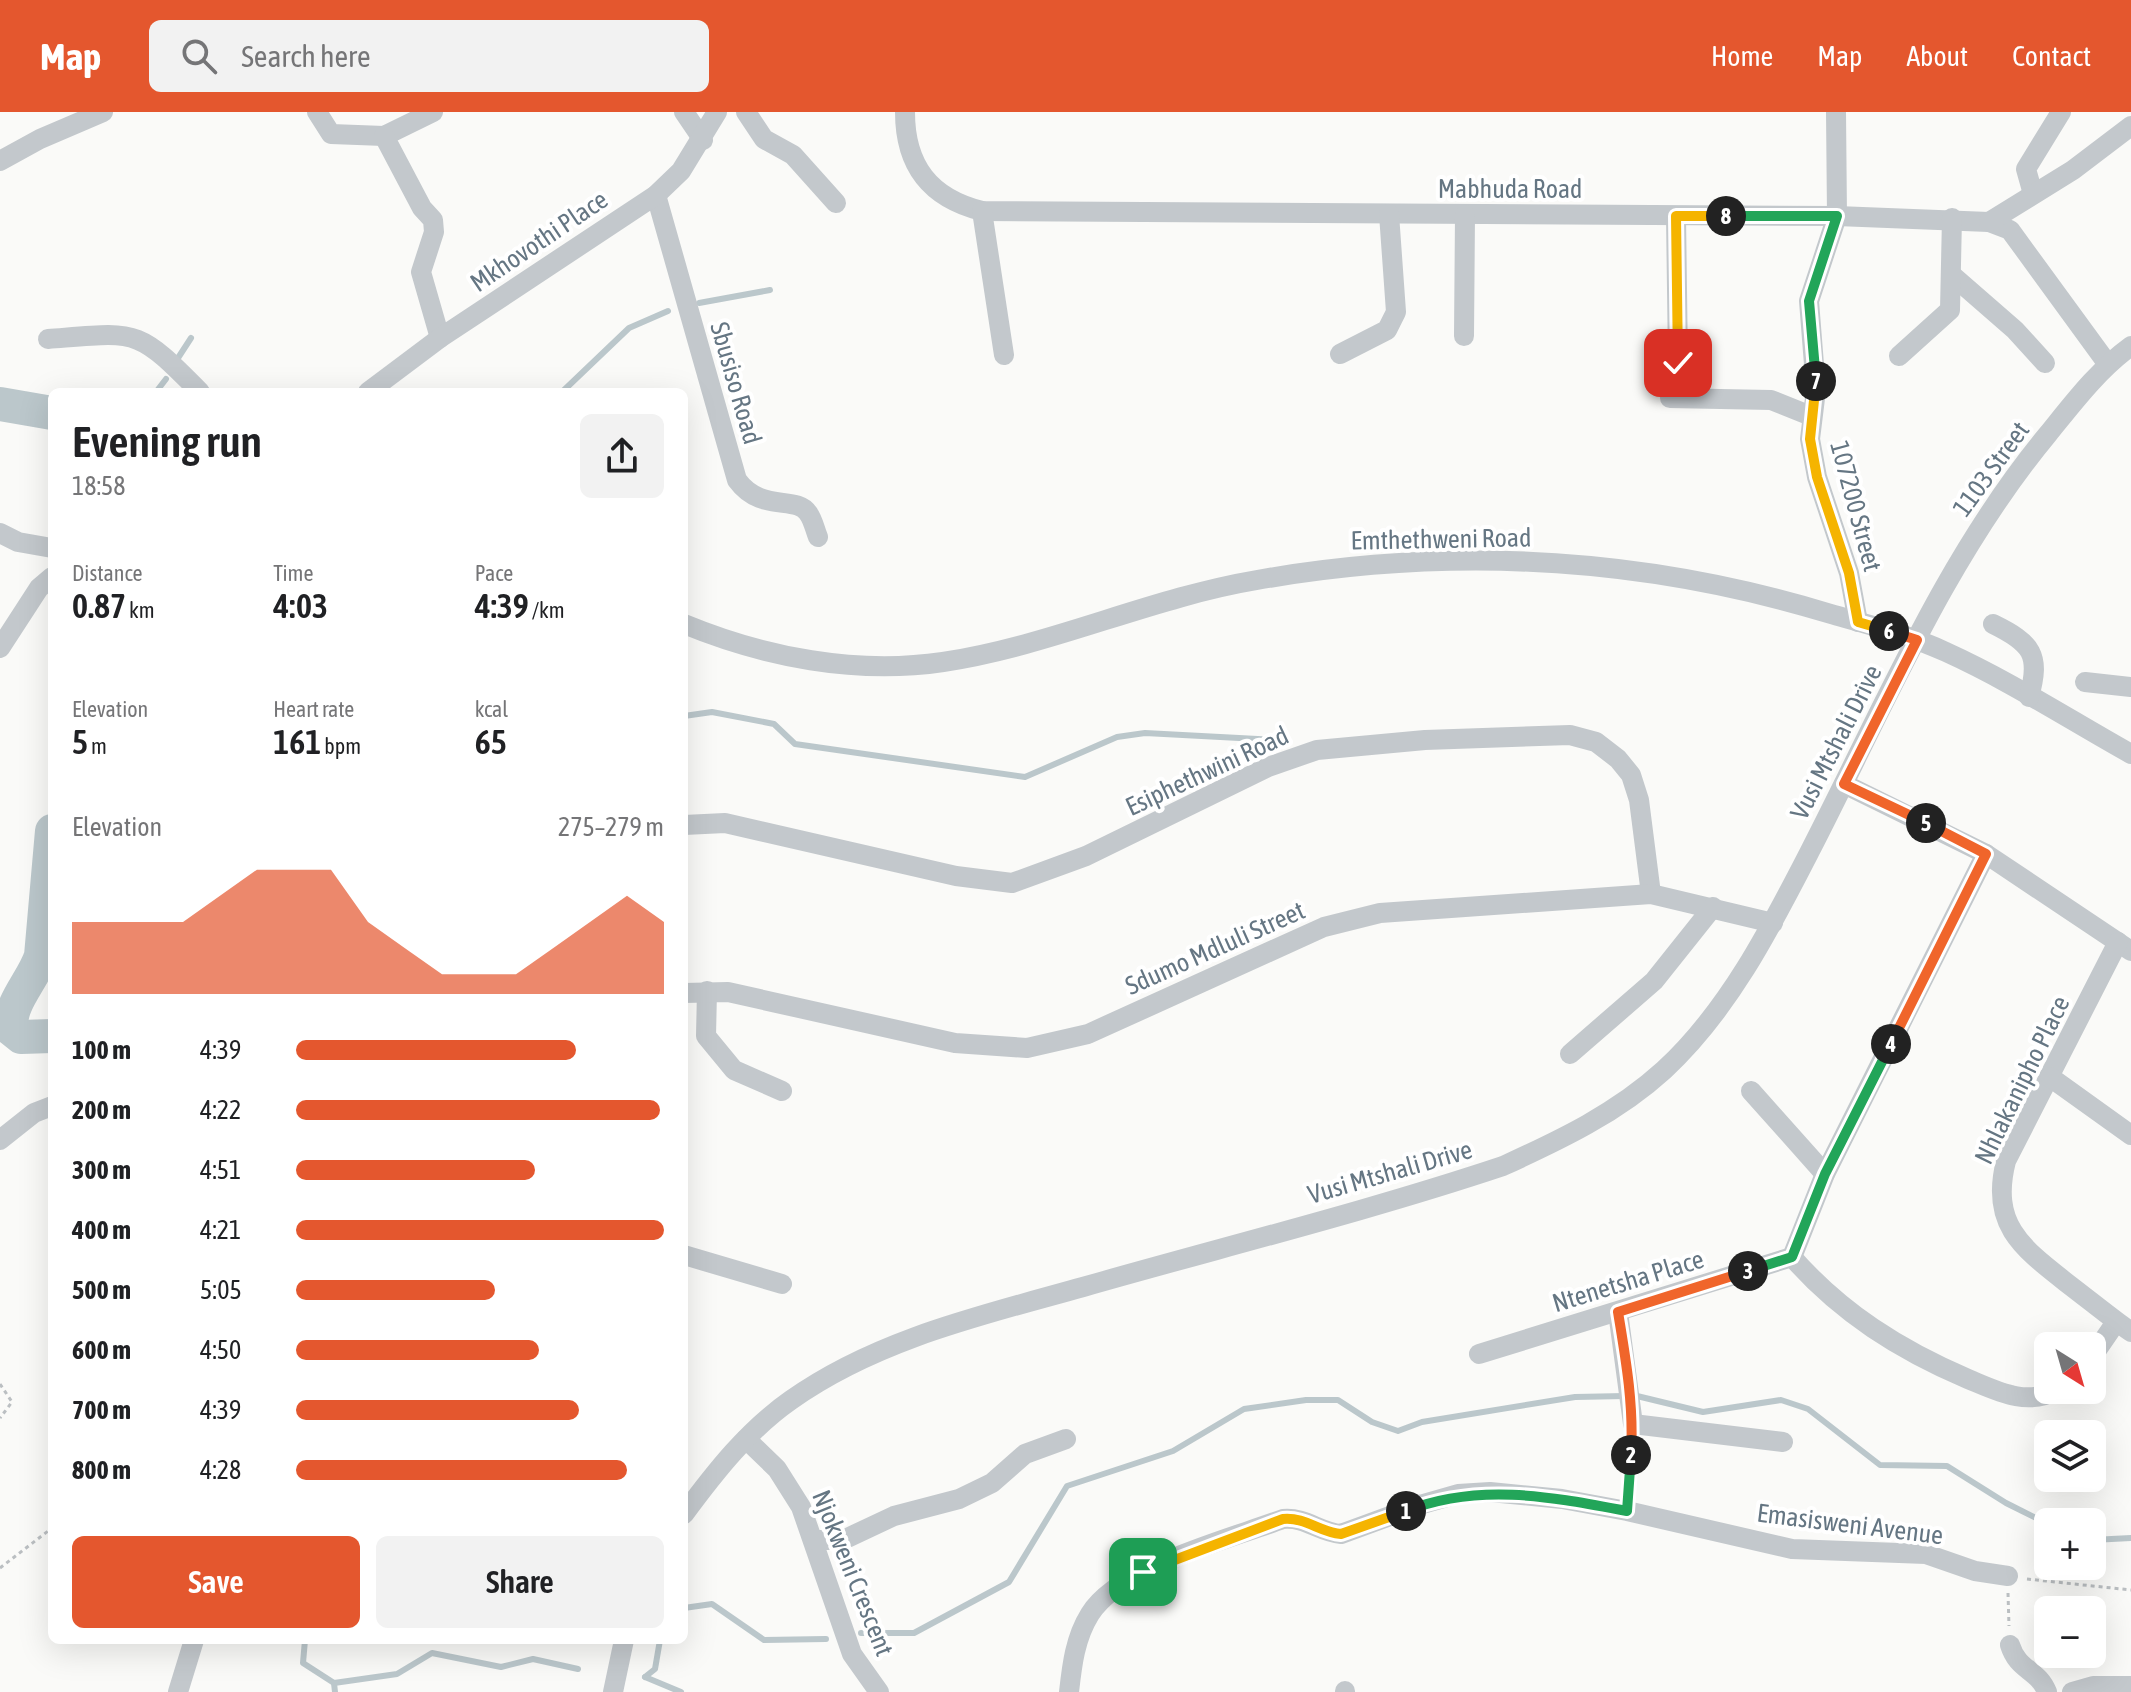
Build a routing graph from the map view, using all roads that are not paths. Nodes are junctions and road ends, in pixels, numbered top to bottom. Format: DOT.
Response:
graph roads {
  1 [pos="103,112"];
  2 [pos="317,112"];
  3 [pos="433,112"];
  4 [pos="684,112"];
  5 [pos="717,112"];
  6 [pos="746,112"];
  7 [pos="905,112"];
  8 [pos="1836,112"];
  9 [pos="2061,112"];
  10 [pos="2131,126"];
  11 [pos="384,136"];
  12 [pos="703,140"];
  13 [pos="0,161"];
  14 [pos="2033,194"];
  15 [pos="656,195"];
  16 [pos="836,203"];
  17 [pos="982,211"];
  18 [pos="1389,214"];
  19 [pos="1465,215"];
  20 [pos="1676,216"];
  21 [pos="1837,216"];
  22 [pos="1952,218"];
  23 [pos="1989,222"];
  24 [pos="1953,276"];
  25 [pos="1464,336"];
  26 [pos="440,338"];
  27 [pos="48,339"];
  28 [pos="2131,346"];
  29 [pos="1340,354"];
  30 [pos="1004,355"];
  31 [pos="1899,356"];
  32 [pos="1678,363"];
  33 [pos="2045,363"];
  34 [pos="2107,363"];
  35 [pos="196,388"];
  36 [pos="373,388"];
  37 [pos="1670,398"];
  38 [pos="1811,416"];
  39 [pos="0,533"];
  40 [pos="818,537"];
  41 [pos="48,547"];
  42 [pos="48,580"];
  43 [pos="1858,622"];
  44 [pos="1993,624"];
  45 [pos="688,625"];
  46 [pos="1917,640"];
  47 [pos="0,648"];
  48 [pos="2085,682"];
  49 [pos="2131,687"];
  50 [pos="2029,697"];
  51 [pos="2131,754"];
  52 [pos="1844,784"];
  53 [pos="688,825"];
  54 [pos="1986,854"];
  55 [pos="1651,894"];
  56 [pos="1713,907"];
  57 [pos="1773,923"];
  58 [pos="2124,947"];
  59 [pos="707,991"];
  60 [pos="688,993"];
  61 [pos="1570,1054"];
  62 [pos="2050,1077"];
  63 [pos="782,1091"];
  64 [pos="1751,1091"];
  65 [pos="48,1108"];
  66 [pos="2131,1135"];
  67 [pos="0,1140"];
  68 [pos="1825,1174"];
  69 [pos="688,1256"];
  70 [pos="1792,1257"];
  71 [pos="782,1284"];
  72 [pos="1618,1312"];
  73 [pos="2124,1327"];
  74 [pos="2106,1344"];
  75 [pos="1479,1354"];
  76 [pos="2034,1396"];
  77 [pos="746,1439"];
  78 [pos="1066,1439"];
  79 [pos="1783,1442"];
  80 [pos="688,1509"];
  81 [pos="813,1540"];
  82 [pos="2008,1576"];
  83 [pos="193,1644"];
  84 [pos="623,1644"];
  85 [pos="2010,1645"];
  86 [pos="2131,1686"];
  87 [pos="178,1692"];
  88 [pos="613,1692"];
  89 [pos="879,1692"];
  90 [pos="1069,1692"];
  91 [pos="2047,1692"];
  92 [pos="2072,1692"];
  1 -- 13 [label="street"];
  2 -- 11 [label="street"];
  3 -- 11 [label="street"];
  4 -- 12 [label="street"];
  5 -- 12 [label="street, Mkhovothi Place"];
  6 -- 16 [label="street"];
  7 -- 17 [label="street, Mabhuda Road"];
  8 -- 21 [label="street, 107200 Street"];
  9 -- 14 [label="street"];
  10 -- 14 [label="street"];
  11 -- 26 [label="street"];
  12 -- 15 [label="street, Mkhovothi Place"];
  14 -- 23 [label="street"];
  15 -- 26 [label="street, Mkhovothi Place"];
  15 -- 40 [label="street, Sbusiso Road"];
  17 -- 18 [label="street, Mabhuda Road"];
  17 -- 30 [label="street"];
  18 -- 19 [label="street, Mabhuda Road"];
  18 -- 29 [label="street"];
  19 -- 20 [label="street, Mabhuda Road"];
  19 -- 25 [label="street"];
  20 -- 21 [label="street, Mabhuda Road"];
  20 -- 32 [label="street"];
  21 -- 22 [label="street, Mabhuda Road"];
  21 -- 38 [label="street, 107200 Street"];
  22 -- 23 [label="street, Mabhuda Road"];
  22 -- 24 [label="street"];
  23 -- 34 [label="street, Mabhuda Road"];
  24 -- 31 [label="street"];
  24 -- 33 [label="street"];
  26 -- 36 [label="street, Mkhovothi Place"];
  27 -- 35 [label="street"];
  28 -- 34 [label="street, 1103 Street"];
  34 -- 46 [label="street, 1103 Street"];
  37 -- 38 [label="street"];
  38 -- 43 [label="street, 107200 Street"];
  39 -- 41 [label="street"];
  42 -- 47 [label="street"];
  43 -- 45 [label="street, Emthethweni Road"];
  43 -- 46 [label="street, Emthethweni Road"];
  44 -- 50 [label="street"];
  46 -- 50 [label="street, Emthethweni Road"];
  46 -- 52 [label="street, Vusi Mtshali Drive"];
  48 -- 49 [label="street"];
  50 -- 51 [label="street, Emthethweni Road"];
  52 -- 54 [label="street"];
  52 -- 57 [label="street, Vusi Mtshali Drive"];
  53 -- 55 [label="street, Esiphethwini Road"];
  54 -- 58 [label="street"];
  54 -- 68 [label="street"];
  55 -- 56 [label="street, Sdumo Mdluli Street"];
  55 -- 59 [label="street, Sdumo Mdluli Street"];
  56 -- 57 [label="street, Sdumo Mdluli Street"];
  56 -- 61 [label="street"];
  57 -- 77 [label="street, Vusi Mtshali Drive"];
  58 -- 62 [label="street, Nhlakanipho Place"];
  59 -- 60 [label="street, Sdumo Mdluli Street"];
  59 -- 63 [label="street"];
  62 -- 66 [label="street"];
  62 -- 73 [label="street, Nhlakanipho Place"];
  64 -- 68 [label="street"];
  65 -- 67 [label="street"];
  68 -- 70 [label="street"];
  69 -- 71 [label="street"];
  70 -- 72 [label="street, Ntenetsha Place"];
  70 -- 76 [label="street"];
  72 -- 75 [label="street, Ntenetsha Place"];
  72 -- 79 [label="street"];
  73 -- 74 [label="street"];
  77 -- 80 [label="street, Vusi Mtshali Drive"];
  77 -- 81 [label="street, Njokweni Crescent"];
  78 -- 81 [label="street"];
  81 -- 89 [label="street, Njokweni Crescent"];
  82 -- 90 [label="street, Emasisweni Avenue"];
  83 -- 87 [label="street"];
  84 -- 88 [label="street"];
  85 -- 91 [label="street"];
  86 -- 92 [label="street"];
}
